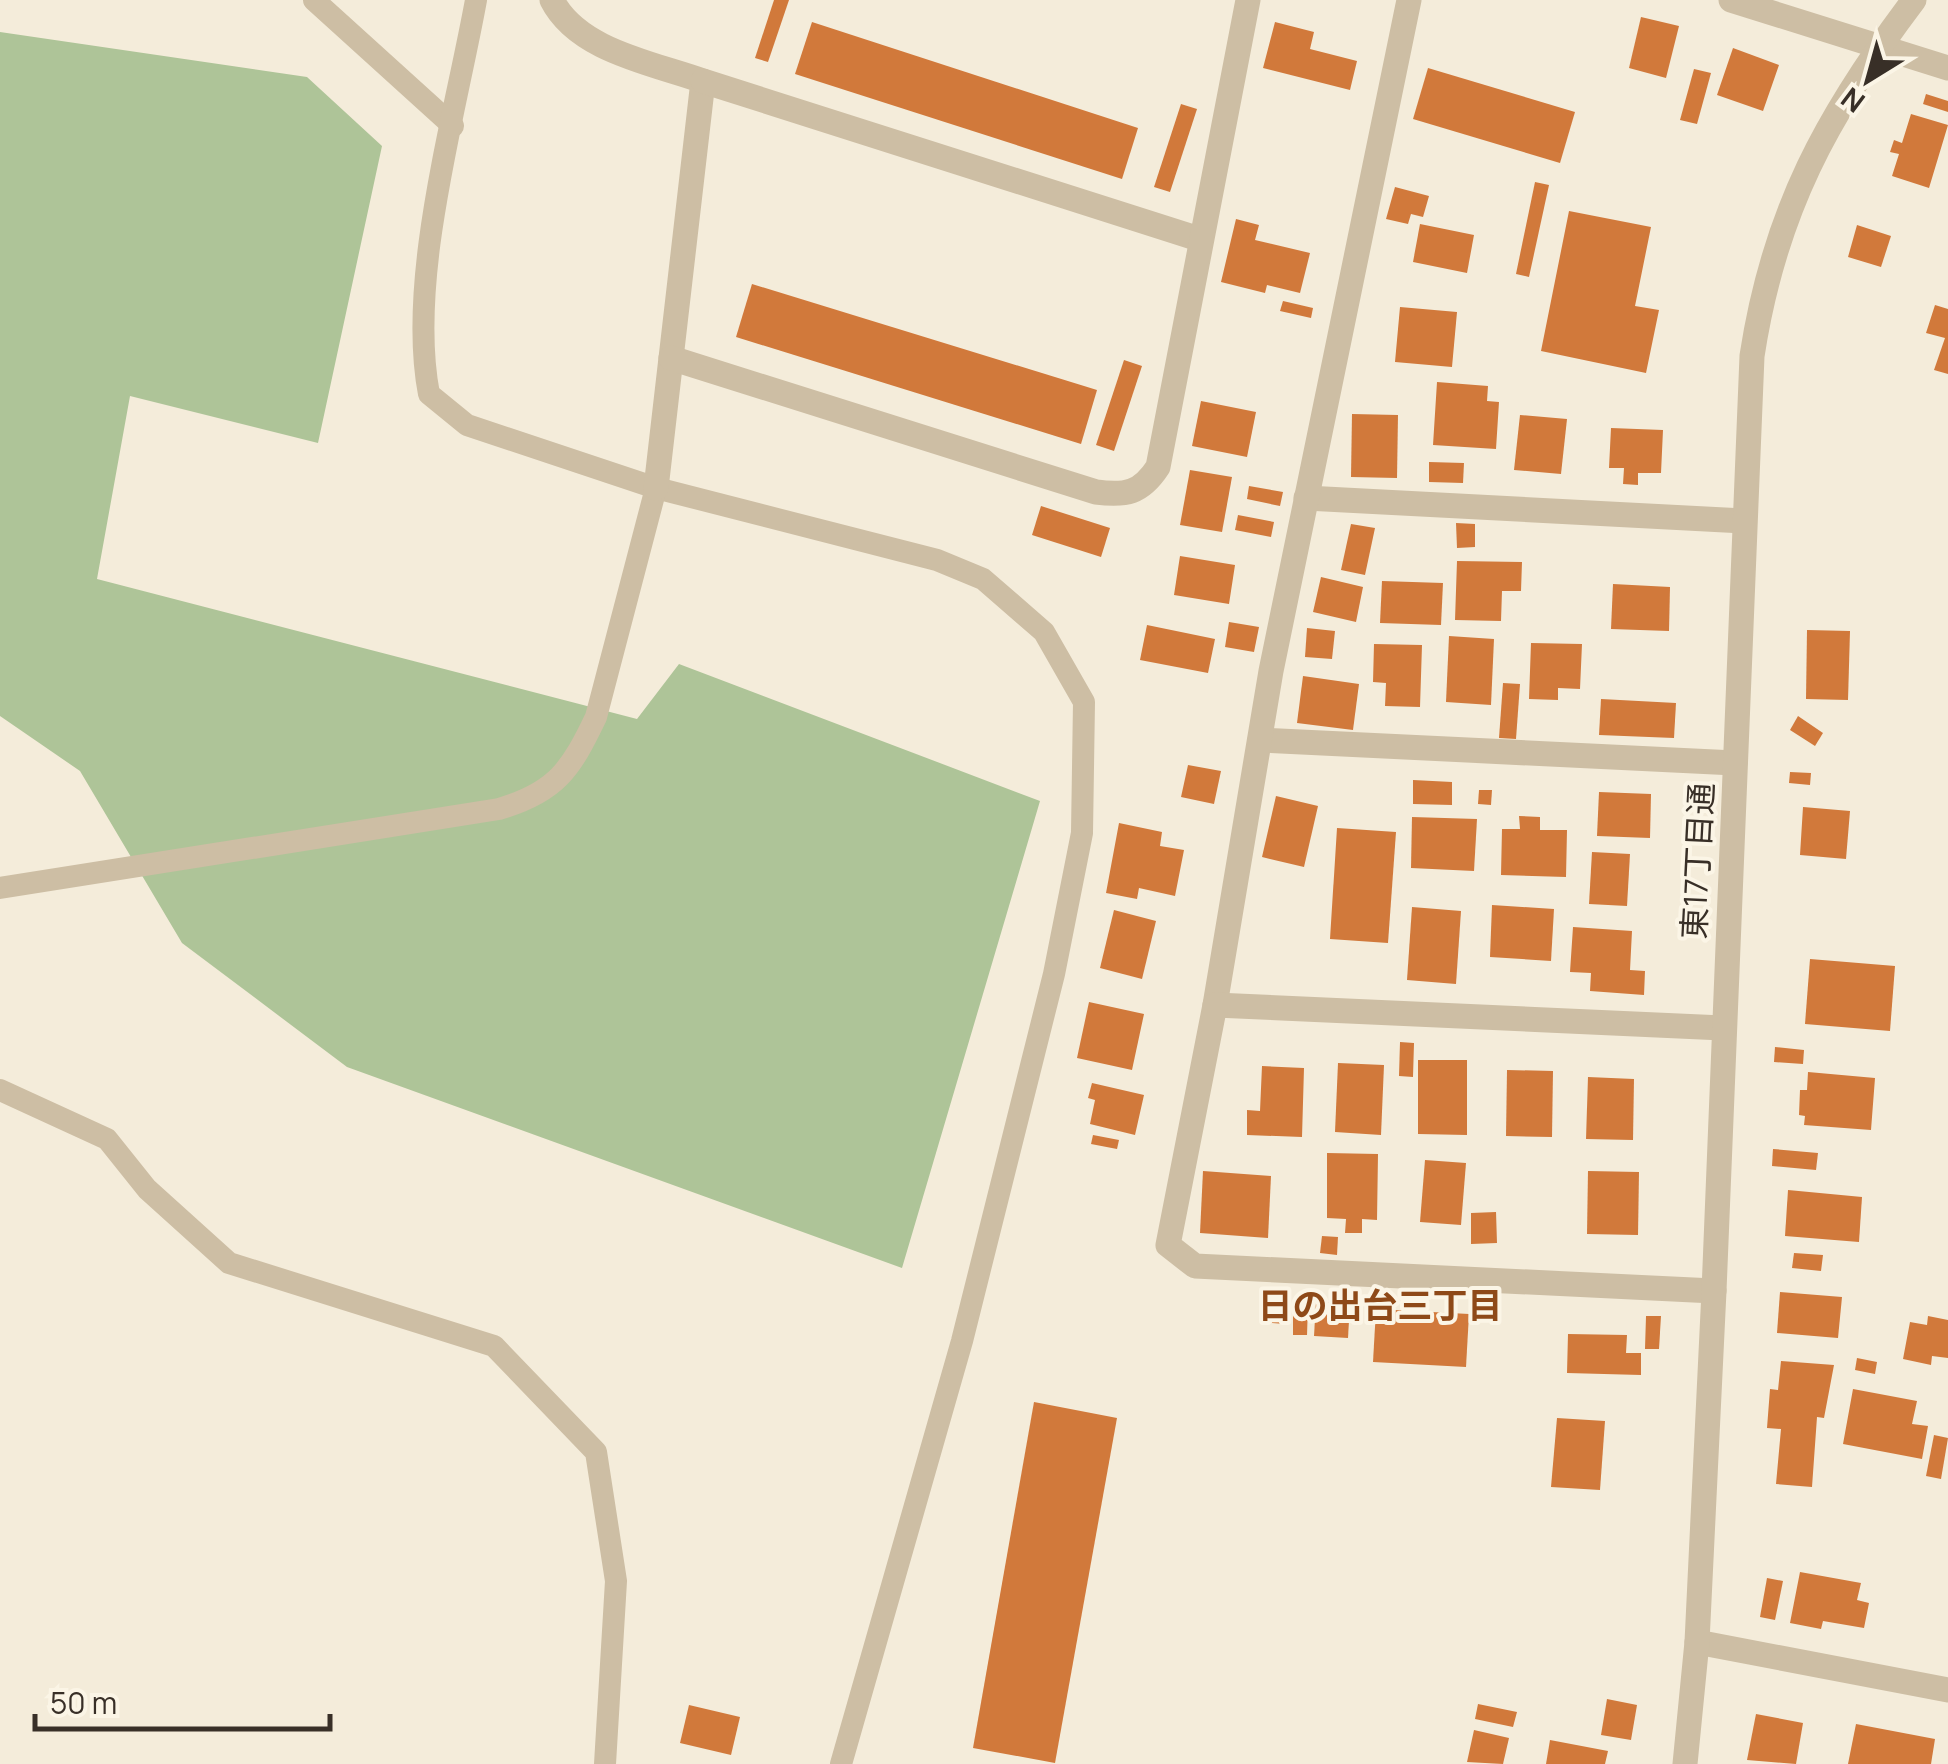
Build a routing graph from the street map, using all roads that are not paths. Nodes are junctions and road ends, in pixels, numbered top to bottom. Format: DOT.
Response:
graph roads {
  1 [pos="314,0"];
  2 [pos="476,0"];
  3 [pos="552,0"];
  4 [pos="1248,0"];
  5 [pos="1409,0"];
  6 [pos="1731,0"];
  7 [pos="1914,0"];
  8 [pos="1878,48"];
  9 [pos="1948,68"];
  10 [pos="703,81"];
  11 [pos="453,126"];
  12 [pos="1199,238"];
  13 [pos="671,358"];
  14 [pos="656,488"];
  15 [pos="1306,498"];
  16 [pos="1744,521"];
  17 [pos="1260,740"];
  18 [pos="1735,763"];
  19 [pos="0,888"];
  20 [pos="1215,1005"];
  21 [pos="1723,1028"];
  22 [pos="0,1090"];
  23 [pos="1714,1292"];
  24 [pos="1697,1642"];
  25 [pos="1948,1690"];
  26 [pos="605,1764"];
  27 [pos="841,1764"];
  28 [pos="1684,1764"];
  1 -- 11 [label="lane"];
  2 -- 11 [label="lane"];
  3 -- 10 [label="street"];
  4 -- 12 [label="street"];
  5 -- 15 [label="street"];
  6 -- 8 [label="street"];
  7 -- 8 [label="street, 東17丁目通"];
  8 -- 9 [label="street"];
  8 -- 16 [label="street, 東17丁目通"];
  10 -- 12 [label="street"];
  10 -- 13 [label="street"];
  11 -- 14 [label="lane"];
  12 -- 13 [label="street"];
  13 -- 14 [label="street"];
  14 -- 19 [label="lane"];
  14 -- 27 [label="lane"];
  15 -- 16 [label="street"];
  15 -- 17 [label="street"];
  16 -- 18 [label="street, 東17丁目通"];
  17 -- 18 [label="street"];
  17 -- 20 [label="street"];
  18 -- 21 [label="street, 東17丁目通"];
  20 -- 21 [label="street"];
  20 -- 23 [label="street"];
  21 -- 23 [label="street, 東17丁目通"];
  22 -- 26 [label="lane"];
  23 -- 24 [label="street, 東17丁目通"];
  24 -- 25 [label="street"];
  24 -- 28 [label="street, 東17丁目通"];
}
